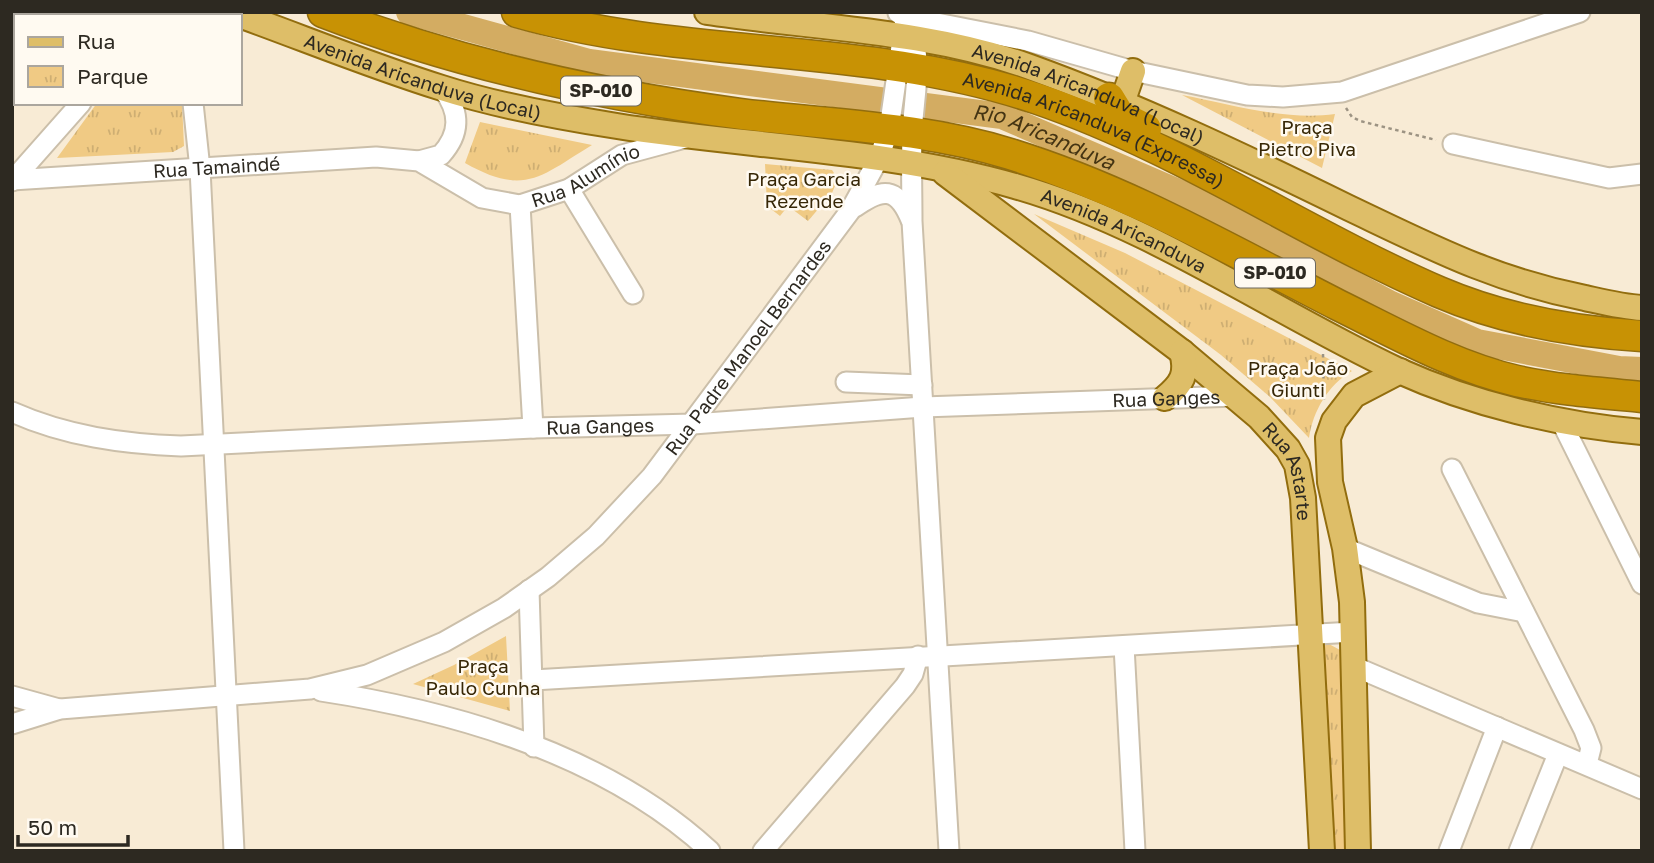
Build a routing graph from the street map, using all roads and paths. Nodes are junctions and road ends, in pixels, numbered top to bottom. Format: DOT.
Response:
graph roads {
  1 [pos="323,12"];
  2 [pos="517,12"];
  3 [pos="1580,12"];
  4 [pos="718,13"];
  5 [pos="242,16"];
  6 [pos="906,46"];
  7 [pos="1133,71"];
  8 [pos="443,89"];
  9 [pos="1342,92"];
  10 [pos="1115,101"];
  11 [pos="79,105"];
  12 [pos="193,105"];
  13 [pos="902,121"];
  14 [pos="693,136"];
  15 [pos="1453,144"];
  16 [pos="879,158"];
  17 [pos="419,162"];
  18 [pos="912,164"];
  19 [pos="200,169"];
  20 [pos="940,169"];
  21 [pos="1642,174"];
  22 [pos="13,180"];
  23 [pos="569,189"];
  24 [pos="520,205"];
  25 [pos="850,211"];
  26 [pos="912,221"];
  27 [pos="1299,221"];
  28 [pos="633,294"];
  29 [pos="1642,308"];
  30 [pos="1332,336"];
  31 [pos="1642,336"];
  32 [pos="1182,352"];
  33 [pos="1400,371"];
  34 [pos="846,382"];
  35 [pos="922,386"];
  36 [pos="1642,388"];
  37 [pos="1589,392"];
  38 [pos="1236,396"];
  39 [pos="1642,397"];
  40 [pos="1166,398"];
  41 [pos="1324,406"];
  42 [pos="923,407"];
  43 [pos="12,412"];
  44 [pos="1561,421"];
  45 [pos="693,424"];
  46 [pos="533,428"];
  47 [pos="1642,432"];
  48 [pos="213,445"];
  49 [pos="1452,469"];
  50 [pos="1345,548"];
  51 [pos="1642,584"];
  52 [pos="529,590"];
  53 [pos="1524,612"];
  54 [pos="1353,632"];
  55 [pos="1309,637"];
  56 [pos="1124,646"];
  57 [pos="928,655"];
  58 [pos="1353,666"];
  59 [pos="533,680"];
  60 [pos="310,689"];
  61 [pos="226,695"];
  62 [pos="12,696"];
  63 [pos="60,709"];
  64 [pos="12,724"];
  65 [pos="1497,727"];
  66 [pos="534,747"];
  67 [pos="1558,754"];
  68 [pos="1587,764"];
  69 [pos="1642,789"];
  70 [pos="234,851"];
  71 [pos="710,851"];
  72 [pos="763,851"];
  73 [pos="949,851"];
  74 [pos="1135,851"];
  75 [pos="1322,851"];
  76 [pos="1358,851"];
  77 [pos="1448,851"];
  78 [pos="1519,851"];
  1 -- 13 [label="highway, SP-010"];
  2 -- 6 [label="highway, Avenida Aricanduva (Expressa) / SP-010"];
  3 -- 9 [label="street"];
  4 -- 6 [label="main road, Avenida Aricanduva (Local)"];
  5 -- 8 [label="main road, Avenida Aricanduva (Local)"];
  6 -- 7 [label="street"];
  6 -- 10 [label="main road, Avenida Aricanduva (Local)"];
  6 -- 13 [label="street, Rua Padre Manoel Bernardes"];
  6 -- 27 [label="highway, Avenida Aricanduva (Expressa) / SP-010"];
  7 -- 9 [label="street"];
  7 -- 10 [label="main road"];
  8 -- 14 [label="main road, Avenida Aricanduva (Local)"];
  8 -- 17 [label="street"];
  9 -- 15 [label="path"];
  10 -- 27 [label="highway"];
  10 -- 29 [label="main road, Avenida Aricanduva (Local)"];
  11 -- 22 [label="street"];
  12 -- 19 [label="street"];
  13 -- 16 [label="street, Rua Padre Manoel Bernardes"];
  13 -- 18 [label="street"];
  13 -- 37 [label="highway, SP-010"];
  14 -- 16 [label="main road, Avenida Aricanduva (Local)"];
  14 -- 23 [label="street, Rua Alumínio"];
  15 -- 21 [label="street"];
  16 -- 18 [label="main road, Avenida Aricanduva (Local)"];
  16 -- 25 [label="street, Rua Padre Manoel Bernardes"];
  17 -- 19 [label="street, Rua Tamaindé"];
  17 -- 24 [label="street, Rua Alumínio"];
  18 -- 20 [label="main road, Avenida Aricanduva"];
  18 -- 26 [label="street"];
  19 -- 22 [label="street, Rua Tamaindé"];
  19 -- 48 [label="street"];
  20 -- 30 [label="main road, Avenida Aricanduva"];
  20 -- 32 [label="main road, Rua Astarte"];
  23 -- 24 [label="street, Rua Alumínio"];
  23 -- 28 [label="street"];
  24 -- 46 [label="street"];
  25 -- 26 [label="street"];
  25 -- 45 [label="street, Rua Padre Manoel Bernardes"];
  26 -- 35 [label="street"];
  27 -- 31 [label="highway, Avenida Aricanduva (Expressa) / SP-010"];
  30 -- 33 [label="main road, Avenida Aricanduva"];
  30 -- 41 [label="path"];
  32 -- 38 [label="main road, Rua Astarte"];
  32 -- 40 [label="main road"];
  33 -- 44 [label="main road, Avenida Aricanduva"];
  33 -- 50 [label="main road, Rua Astarte"];
  34 -- 35 [label="street"];
  35 -- 42 [label="street"];
  36 -- 37 [label="highway"];
  37 -- 39 [label="highway, SP-010"];
  38 -- 40 [label="street, Rua Ganges"];
  38 -- 55 [label="main road, Rua Astarte"];
  40 -- 42 [label="street, Rua Ganges"];
  42 -- 45 [label="street, Rua Ganges"];
  42 -- 57 [label="street"];
  43 -- 48 [label="street, Rua Ganges"];
  44 -- 47 [label="main road, Avenida Aricanduva"];
  44 -- 51 [label="street"];
  45 -- 46 [label="street, Rua Ganges"];
  45 -- 52 [label="street, Rua Padre Manoel Bernardes"];
  46 -- 48 [label="street, Rua Ganges"];
  48 -- 61 [label="street"];
  49 -- 53 [label="street"];
  50 -- 53 [label="street"];
  50 -- 54 [label="main road, Rua Astarte"];
  52 -- 59 [label="street"];
  52 -- 60 [label="street"];
  53 -- 68 [label="street"];
  54 -- 55 [label="street"];
  54 -- 58 [label="main road, Rua Astarte"];
  55 -- 56 [label="street"];
  55 -- 75 [label="main road, Rua Astarte"];
  56 -- 57 [label="street"];
  56 -- 74 [label="street"];
  57 -- 59 [label="street"];
  57 -- 72 [label="street"];
  57 -- 73 [label="street"];
  58 -- 65 [label="street"];
  58 -- 76 [label="main road, Rua Astarte"];
  59 -- 66 [label="street"];
  60 -- 61 [label="street"];
  60 -- 66 [label="street"];
  61 -- 63 [label="street"];
  61 -- 70 [label="street"];
  62 -- 63 [label="street"];
  63 -- 64 [label="street"];
  65 -- 67 [label="street"];
  65 -- 77 [label="street"];
  66 -- 71 [label="street"];
  67 -- 68 [label="street"];
  67 -- 78 [label="street"];
  68 -- 69 [label="street"];
}
